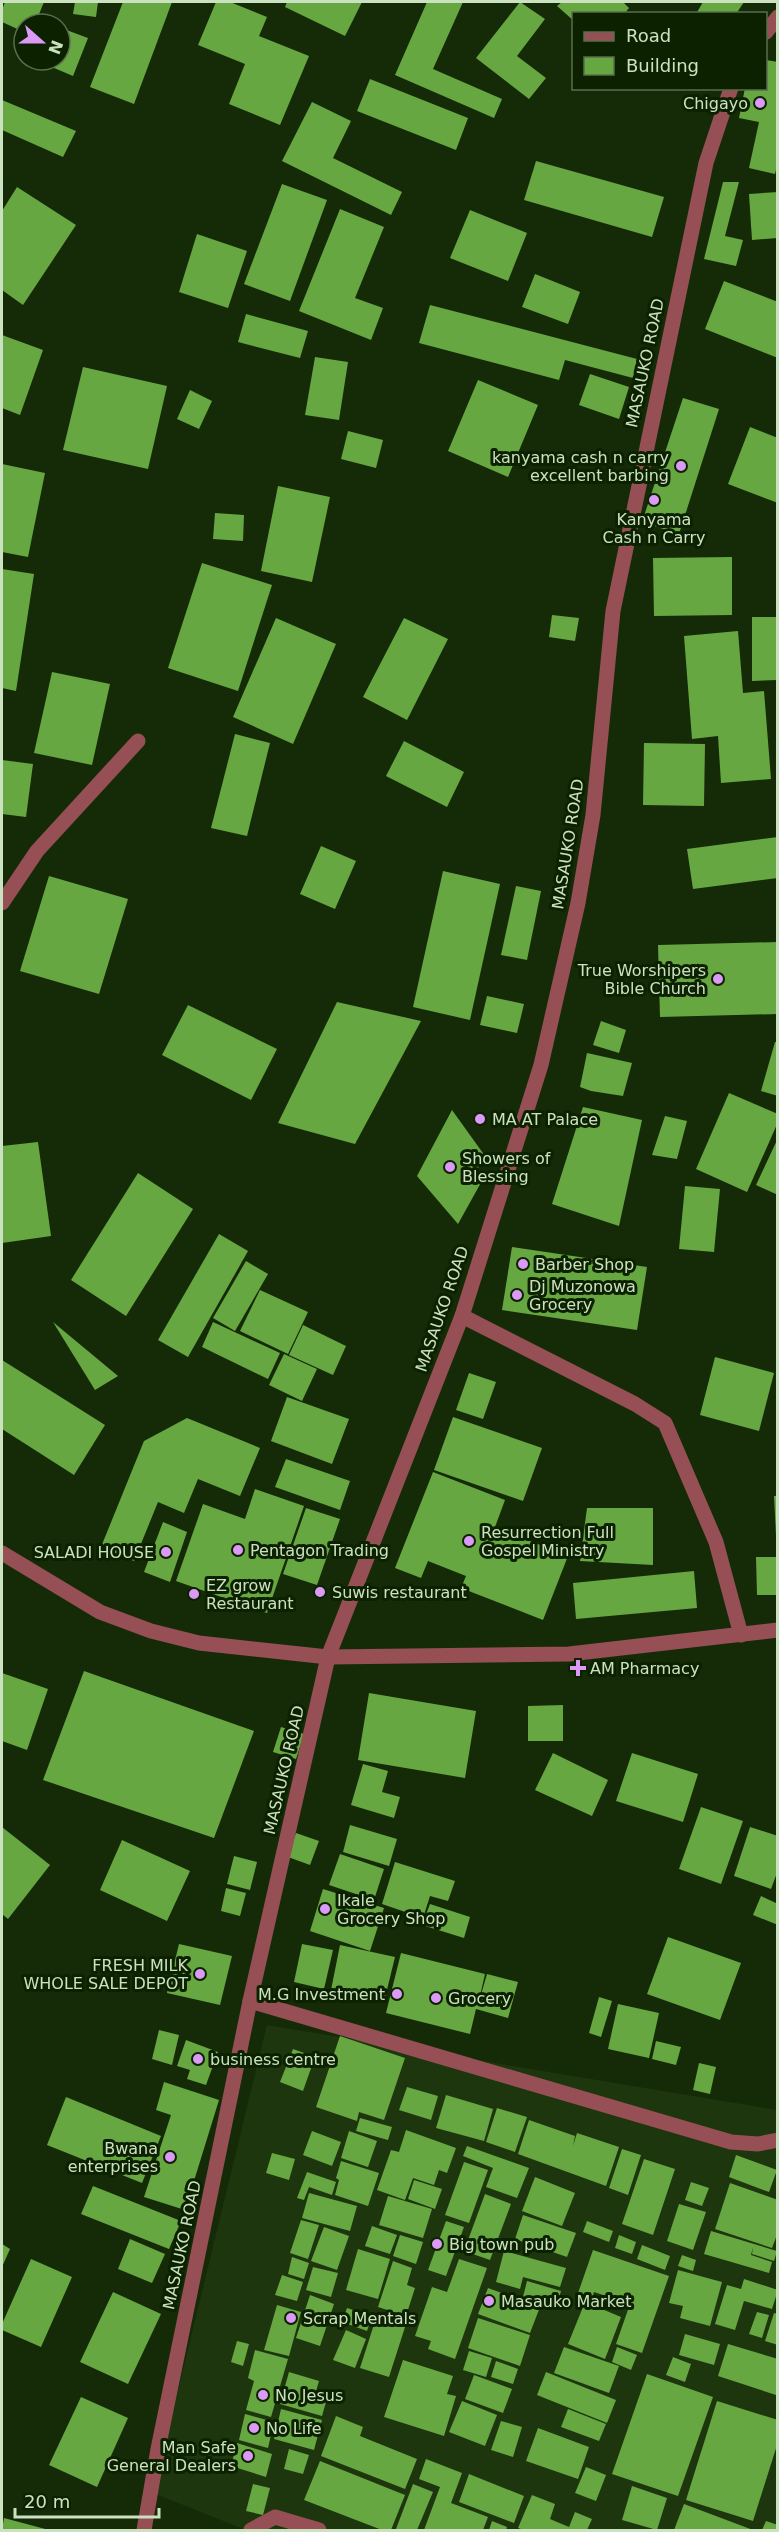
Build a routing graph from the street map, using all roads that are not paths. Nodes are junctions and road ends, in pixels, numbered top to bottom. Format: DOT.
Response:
graph roads {
  1 [pos="777,18"];
  2 [pos="767,30"];
  3 [pos="730,90"];
  4 [pos="138,741"];
  5 [pos="2,903"];
  6 [pos="462,1316"];
  7 [pos="2,1552"];
  8 [pos="777,1630"];
  9 [pos="741,1635"];
  10 [pos="328,1657"];
  11 [pos="250,2001"];
  12 [pos="777,2140"];
  13 [pos="144,2530"];
  14 [pos="251,2530"];
  15 [pos="319,2530"];
  1 -- 2 [label="street"];
  3 -- 6 [label="street, MASAUKO ROAD"];
  4 -- 5 [label="street"];
  6 -- 9 [label="street"];
  6 -- 10 [label="street, MASAUKO ROAD"];
  7 -- 10 [label="street"];
  8 -- 9 [label="street"];
  9 -- 10 [label="street"];
  10 -- 11 [label="street, MASAUKO ROAD"];
  11 -- 12 [label="street"];
  11 -- 13 [label="street, MASAUKO ROAD"];
  14 -- 15 [label="street"];
}
